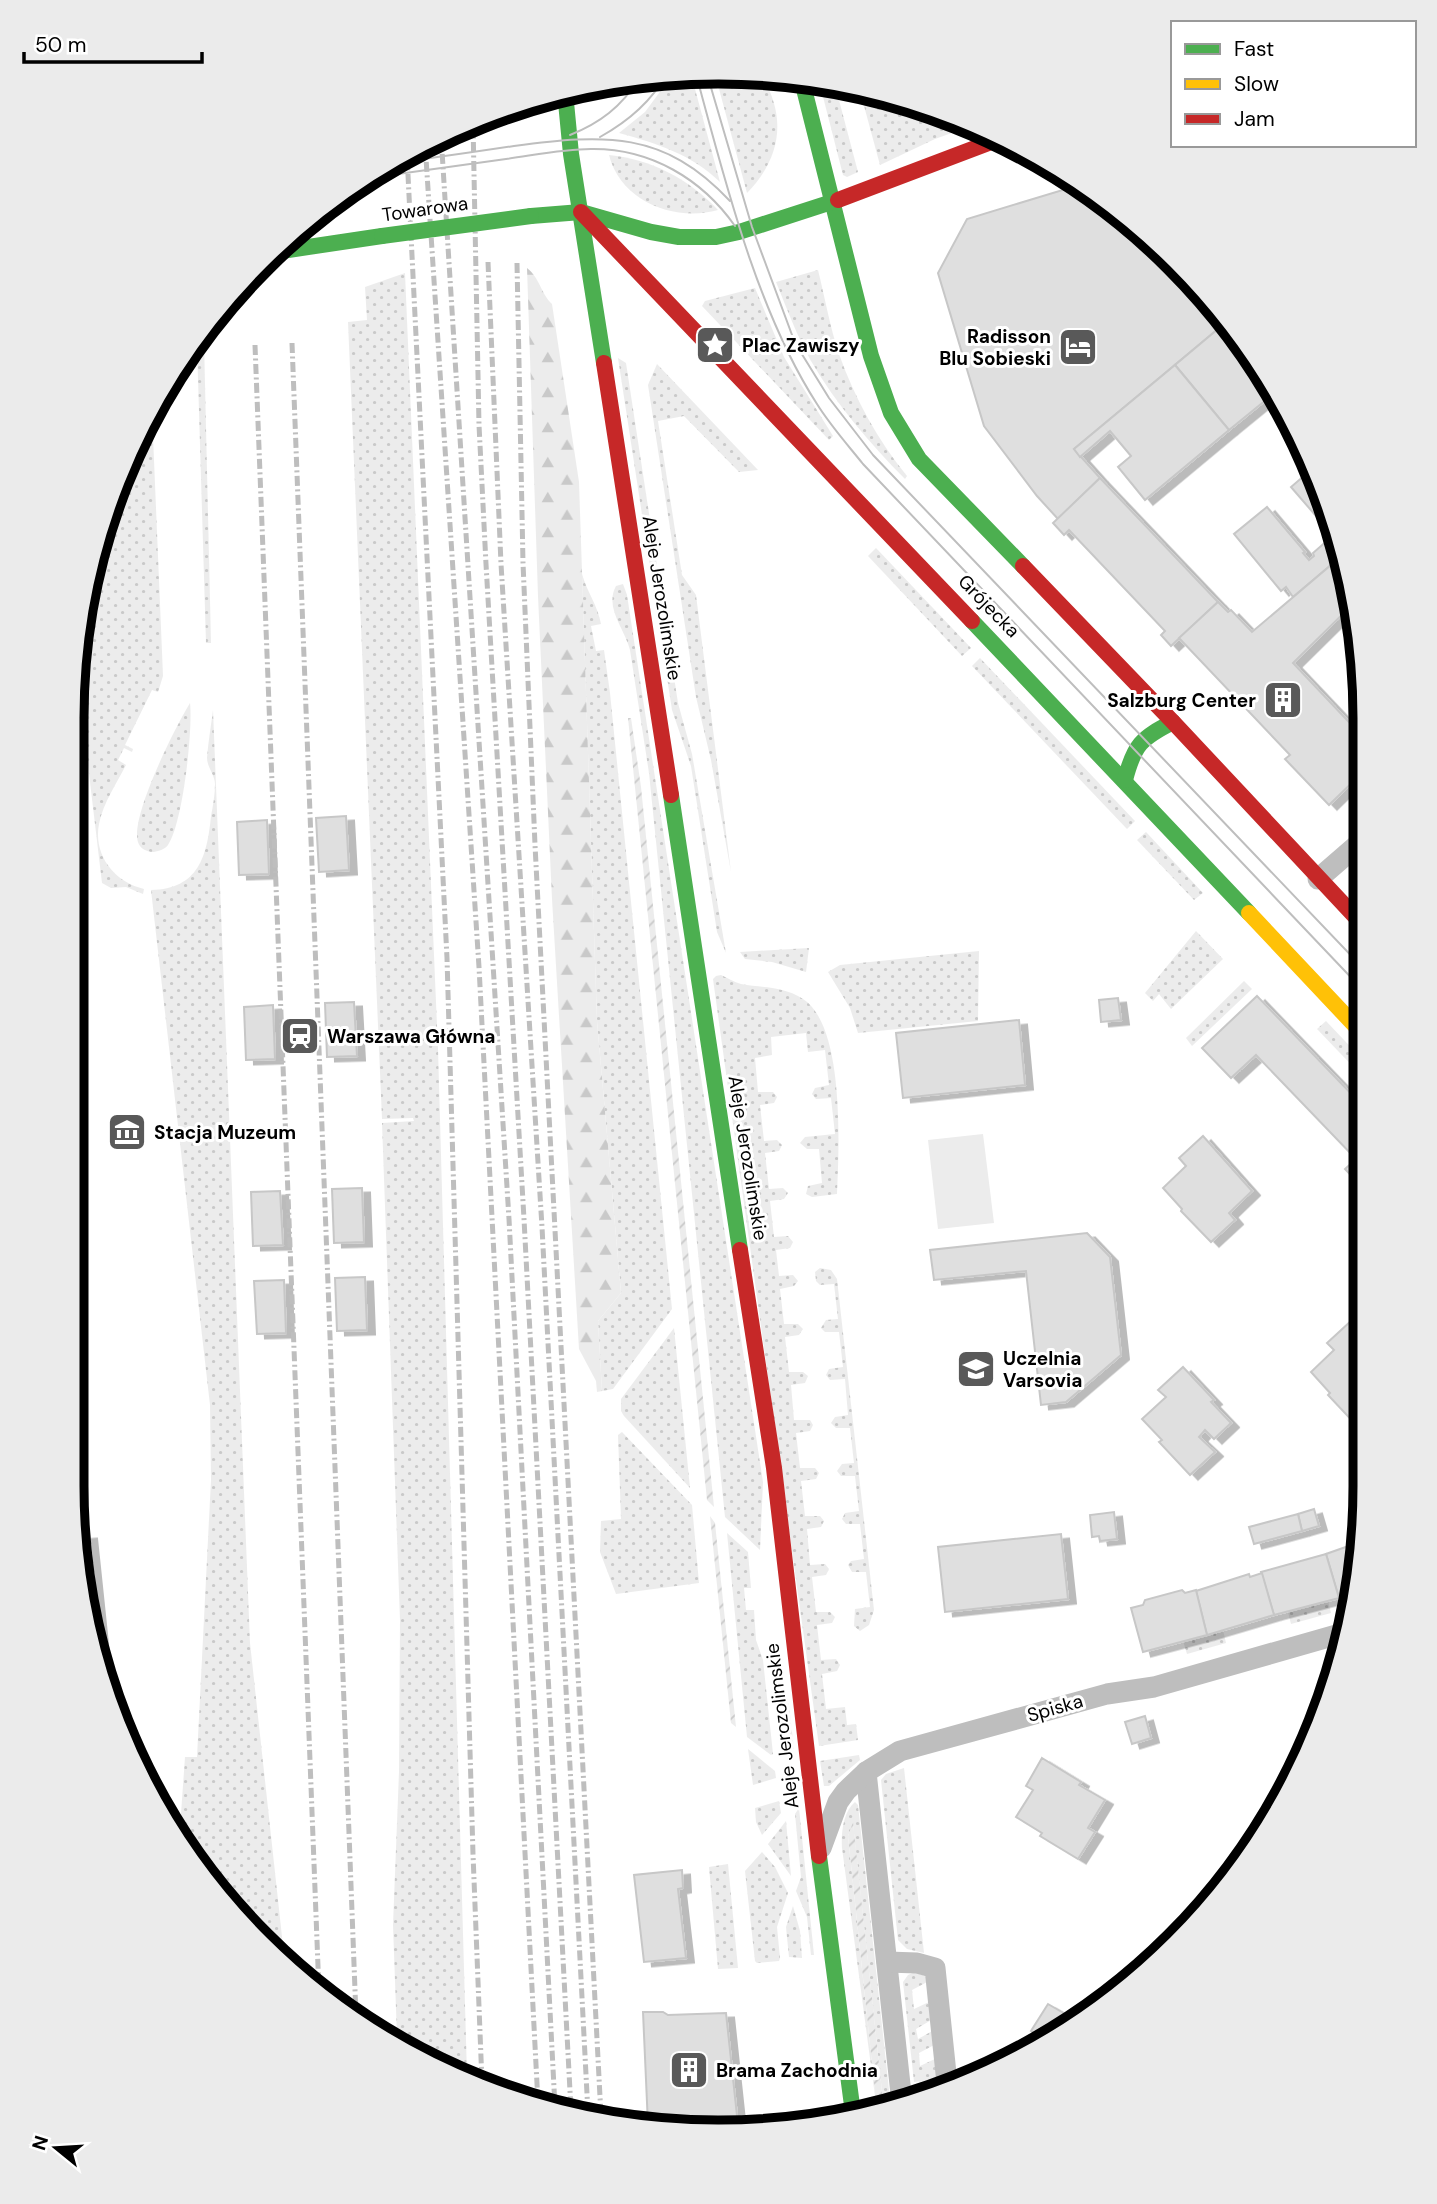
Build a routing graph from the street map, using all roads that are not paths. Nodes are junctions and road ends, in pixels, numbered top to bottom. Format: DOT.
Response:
graph roads {
  1 [pos="804,90"];
  2 [pos="566,103"];
  3 [pos="987,144"];
  4 [pos="832,202"];
  5 [pos="581,212"];
  6 [pos="291,250"];
  7 [pos="1173,722"];
  8 [pos="1125,779"];
  9 [pos="1353,848"];
  10 [pos="1318,879"];
  11 [pos="1353,915"];
  12 [pos="1353,1023"];
  13 [pos="1335,1635"];
  14 [pos="866,1772"];
  15 [pos="818,1854"];
  16 [pos="887,1962"];
  17 [pos="946,2077"];
  18 [pos="901,2092"];
  19 [pos="852,2106"];
  1 -- 4 [label="main road"];
  2 -- 5 [label="main road, Aleje Jerozolimskie"];
  3 -- 4 [label="main road"];
  4 -- 5 [label="main road"];
  4 -- 7 [label="main road"];
  5 -- 6 [label="main road, Towarowa, bridge"];
  5 -- 8 [label="main road, Grójecka"];
  5 -- 15 [label="main road, Aleje Jerozolimskie"];
  7 -- 8 [label="main road"];
  7 -- 10 [label="main road"];
  8 -- 12 [label="main road, Grójecka"];
  9 -- 10 [label="street"];
  10 -- 11 [label="main road"];
  13 -- 14 [label="street, Spiska"];
  14 -- 15 [label="street, Spiska"];
  14 -- 16 [label="street"];
  15 -- 19 [label="main road, Aleje Jerozolimskie"];
  16 -- 17 [label="street"];
  16 -- 18 [label="street"];
}
